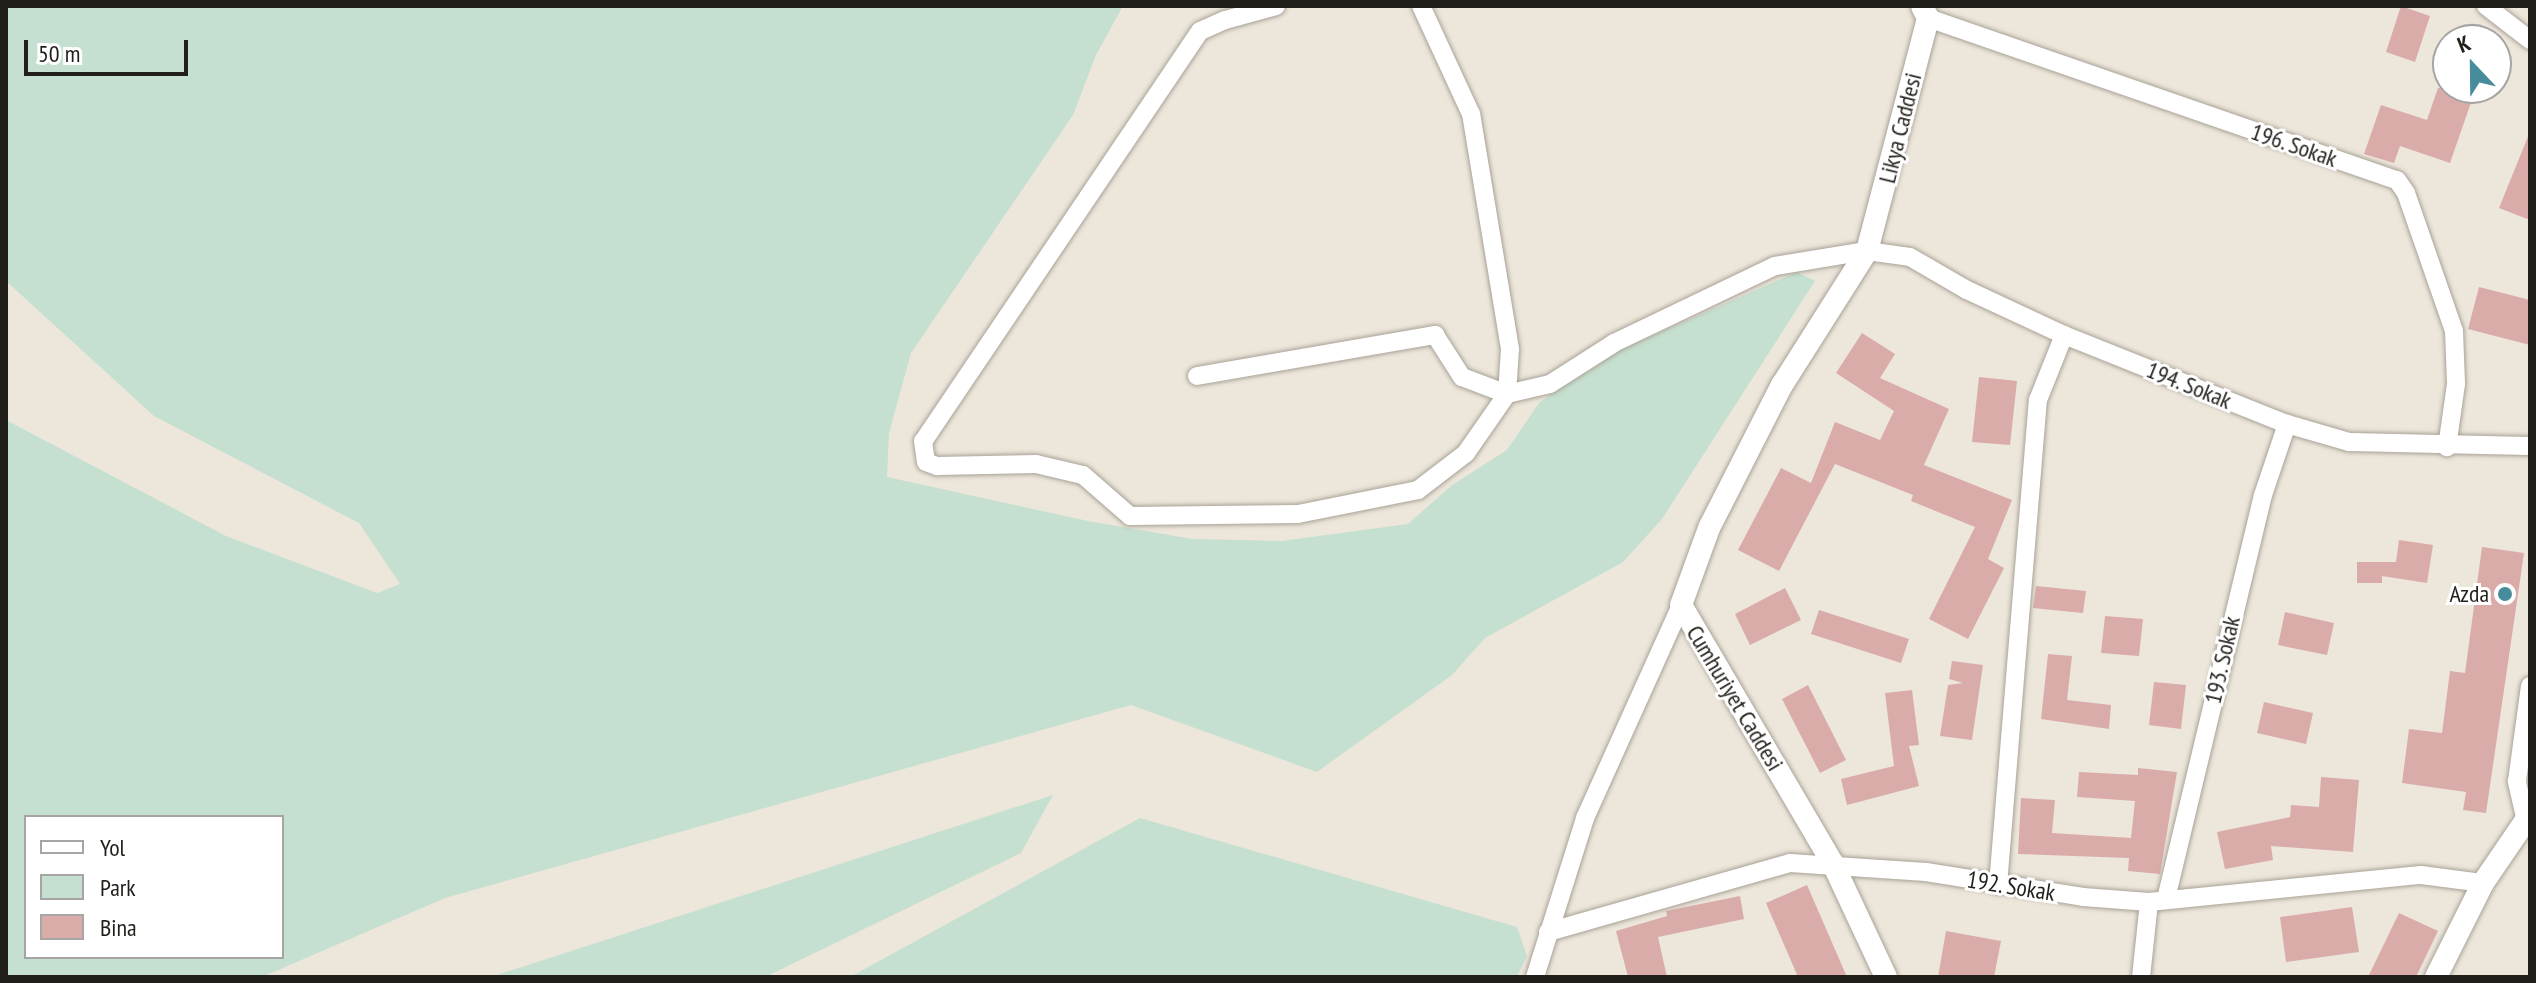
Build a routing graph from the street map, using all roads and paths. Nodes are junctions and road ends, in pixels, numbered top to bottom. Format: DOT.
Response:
graph roads {
  1 [pos="1276,6"];
  2 [pos="1421,6"];
  3 [pos="2486,6"];
  4 [pos="1925,12"];
  5 [pos="2530,40"];
  6 [pos="1867,251"];
  7 [pos="2064,335"];
  8 [pos="1197,376"];
  9 [pos="1507,394"];
  10 [pos="2287,424"];
  11 [pos="2530,446"];
  12 [pos="2447,447"];
  13 [pos="1681,605"];
  14 [pos="2530,686"];
  15 [pos="2528,816"];
  16 [pos="1833,864"];
  17 [pos="2483,883"];
  18 [pos="1998,885"];
  19 [pos="2158,900"];
  20 [pos="1548,932"];
  21 [pos="1535,977"];
  22 [pos="1886,977"];
  23 [pos="2141,977"];
  24 [pos="2436,977"];
  1 -- 9 [label="street"];
  2 -- 9 [label="street"];
  3 -- 5 [label="street"];
  4 -- 6 [label="street, Likya Caddesi"];
  4 -- 12 [label="street, 196. Sokak"];
  6 -- 7 [label="street, 194. Sokak"];
  6 -- 9 [label="street, 194. Sokak"];
  6 -- 13 [label="street, Cumhuriyet Caddesi"];
  7 -- 10 [label="street, 194. Sokak"];
  7 -- 18 [label="street"];
  8 -- 9 [label="street"];
  10 -- 12 [label="street, 194. Sokak"];
  10 -- 19 [label="street, 193. Sokak"];
  11 -- 12 [label="street, 194. Sokak"];
  13 -- 16 [label="street, Cumhuriyet Caddesi"];
  13 -- 20 [label="street"];
  14 -- 15 [label="street"];
  15 -- 17 [label="street"];
  16 -- 18 [label="street, 192. Sokak"];
  16 -- 20 [label="street, 192. Sokak"];
  16 -- 22 [label="street, Cumhuriyet Caddesi"];
  17 -- 19 [label="street, 192. Sokak"];
  17 -- 24 [label="street"];
  18 -- 19 [label="street, 192. Sokak"];
  19 -- 23 [label="street, 193. Sokak"];
  20 -- 21 [label="street"];
}
